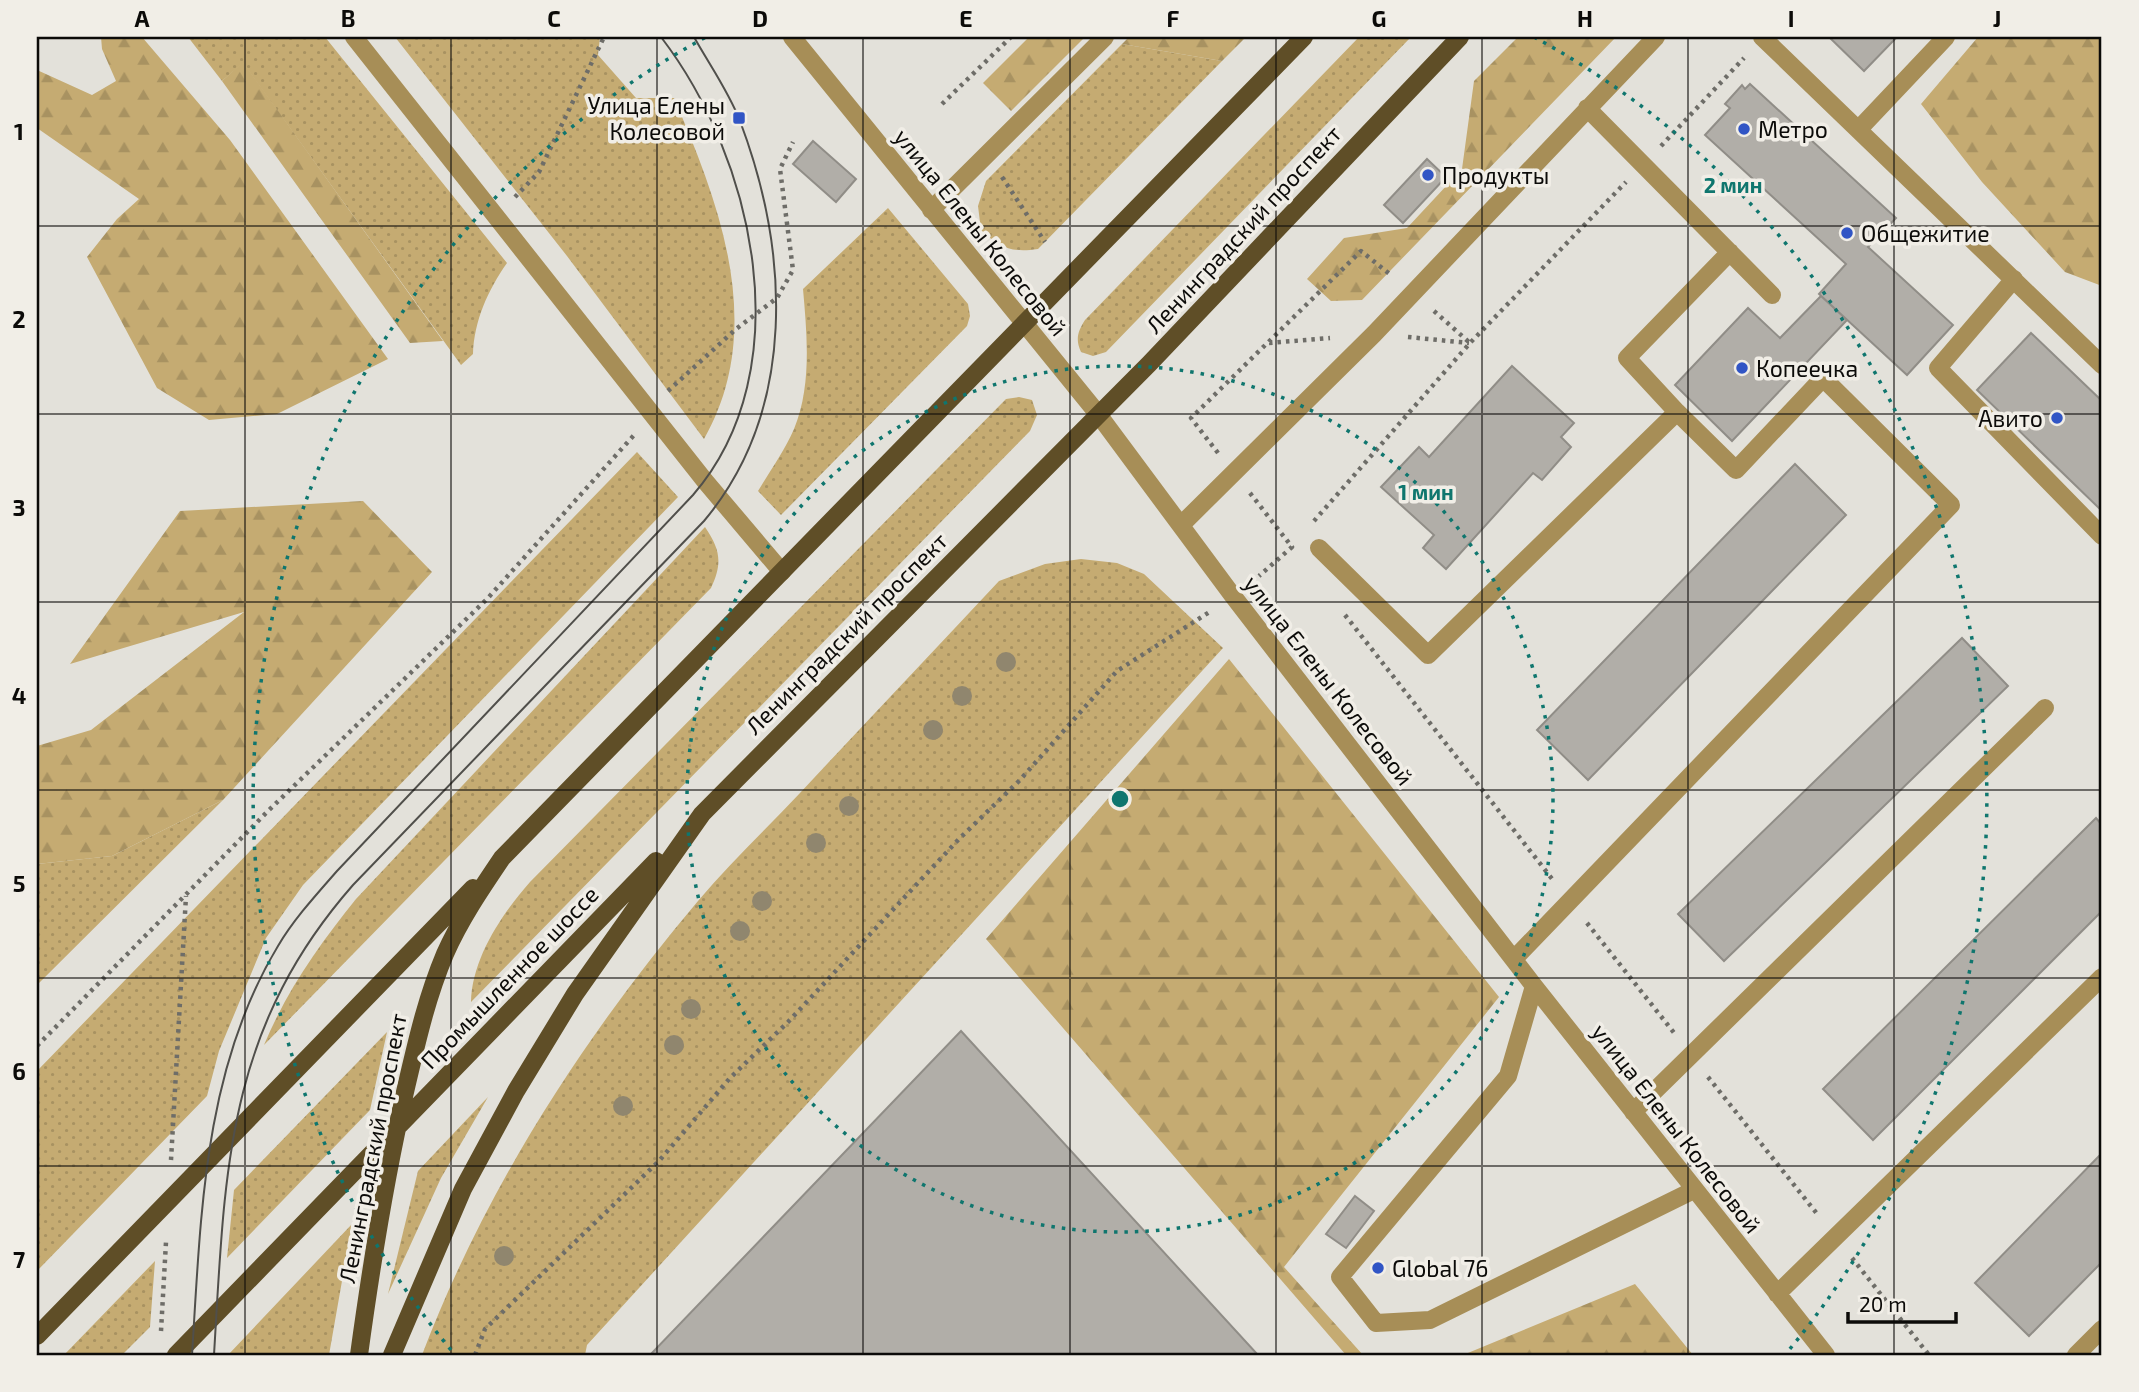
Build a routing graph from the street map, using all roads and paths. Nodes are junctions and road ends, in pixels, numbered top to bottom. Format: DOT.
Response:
graph roads {
  1 [pos="354,37"];
  2 [pos="604,37"];
  3 [pos="792,37"];
  4 [pos="1011,37"];
  5 [pos="1105,37"];
  6 [pos="1304,37"];
  7 [pos="1460,37"];
  8 [pos="1656,37"];
  9 [pos="1762,37"];
  10 [pos="1946,37"];
  11 [pos="942,104"];
  12 [pos="1587,108"];
  13 [pos="1858,129"];
  14 [pos="793,142"];
  15 [pos="1643,165"];
  16 [pos="998,171"];
  17 [pos="931,209"];
  18 [pos="496,216"];
  19 [pos="1045,242"];
  20 [pos="1730,252"];
  21 [pos="2014,279"];
  22 [pos="1772,295"];
  23 [pos="1024,323"];
  24 [pos="2102,365"];
  25 [pos="1676,412"];
  26 [pos="651,413"];
  27 [pos="1098,414"];
  28 [pos="1182,524"];
  29 [pos="1309,527"];
  30 [pos="2102,536"];
  31 [pos="1301,537"];
  32 [pos="1292,547"];
  33 [pos="1319,548"];
  34 [pos="1300,558"];
  35 [pos="782,572"];
  36 [pos="1259,576"];
  37 [pos="1212,611"];
  38 [pos="1342,611"];
  39 [pos="2045,708"];
  40 [pos="702,814"];
  41 [pos="502,858"];
  42 [pos="186,895"];
  43 [pos="1569,901"];
  44 [pos="1514,959"];
  45 [pos="2102,977"];
  46 [pos="1534,986"];
  47 [pos="37,1046"];
  48 [pos="1692,1055"];
  49 [pos="1633,1112"];
  50 [pos="397,1126"];
  51 [pos="1694,1190"];
  52 [pos="169,1200"];
  53 [pos="1836,1238"];
  54 [pos="1777,1294"];
  55 [pos="2102,1329"];
  56 [pos="37,1336"];
  57 [pos="161,1342"];
  58 [pos="176,1355"];
  59 [pos="359,1355"];
  60 [pos="392,1355"];
  61 [pos="475,1355"];
  62 [pos="1826,1355"];
  63 [pos="1929,1355"];
  64 [pos="2076,1355"];
  1 -- 18 [label="street"];
  2 -- 18 [label="path"];
  3 -- 17 [label="street, улица Елены Колесовой"];
  4 -- 11 [label="path"];
  5 -- 17 [label="street"];
  6 -- 23 [label="main road, Ленинградский проспект"];
  7 -- 27 [label="main road, Ленинградский проспект"];
  8 -- 12 [label="street"];
  9 -- 13 [label="street"];
  9 -- 15 [label="path"];
  10 -- 13 [label="street"];
  12 -- 15 [label="street"];
  12 -- 28 [label="street"];
  13 -- 21 [label="street"];
  14 -- 26 [label="path"];
  15 -- 20 [label="street"];
  15 -- 29 [label="path"];
  16 -- 19 [label="path"];
  17 -- 23 [label="street, улица Елены Колесовой"];
  18 -- 26 [label="street"];
  20 -- 22 [label="street"];
  20 -- 25 [label="street"];
  21 -- 24 [label="street"];
  21 -- 30 [label="street"];
  23 -- 27 [label="street, улица Елены Колесовой"];
  23 -- 35 [label="main road, Ленинградский проспект"];
  25 -- 33 [label="street"];
  25 -- 43 [label="street"];
  26 -- 35 [label="street"];
  26 -- 42 [label="path"];
  27 -- 28 [label="street, улица Елены Колесовой"];
  27 -- 40 [label="main road, Ленинградский проспект"];
  28 -- 44 [label="street, улица Елены Колесовой"];
  31 -- 32 [label="path"];
  32 -- 34 [label="path"];
  32 -- 36 [label="path"];
  35 -- 41 [label="main road, Ленинградский проспект"];
  37 -- 61 [label="path"];
  38 -- 43 [label="path"];
  39 -- 48 [label="street"];
  40 -- 50 [label="main road, Промышленное шоссе"];
  40 -- 60 [label="main road, Ленинградский проспект"];
  41 -- 50 [label="main road, Ленинградский проспект"];
  41 -- 52 [label="main road"];
  42 -- 47 [label="path"];
  42 -- 52 [label="path"];
  43 -- 44 [label="street"];
  43 -- 48 [label="path"];
  44 -- 46 [label="street, улица Елены Колесовой"];
  45 -- 53 [label="street"];
  46 -- 49 [label="street, улица Елены Колесовой"];
  46 -- 51 [label="street"];
  48 -- 49 [label="street"];
  48 -- 53 [label="path"];
  49 -- 51 [label="street, улица Елены Колесовой"];
  50 -- 58 [label="main road, Промышленное шоссе"];
  50 -- 59 [label="main road, Ленинградский проспект"];
  51 -- 54 [label="street, улица Елены Колесовой"];
  52 -- 56 [label="main road"];
  52 -- 57 [label="path"];
  53 -- 54 [label="street"];
  53 -- 63 [label="path"];
  54 -- 62 [label="street, улица Елены Колесовой"];
  55 -- 64 [label="street"];
}
